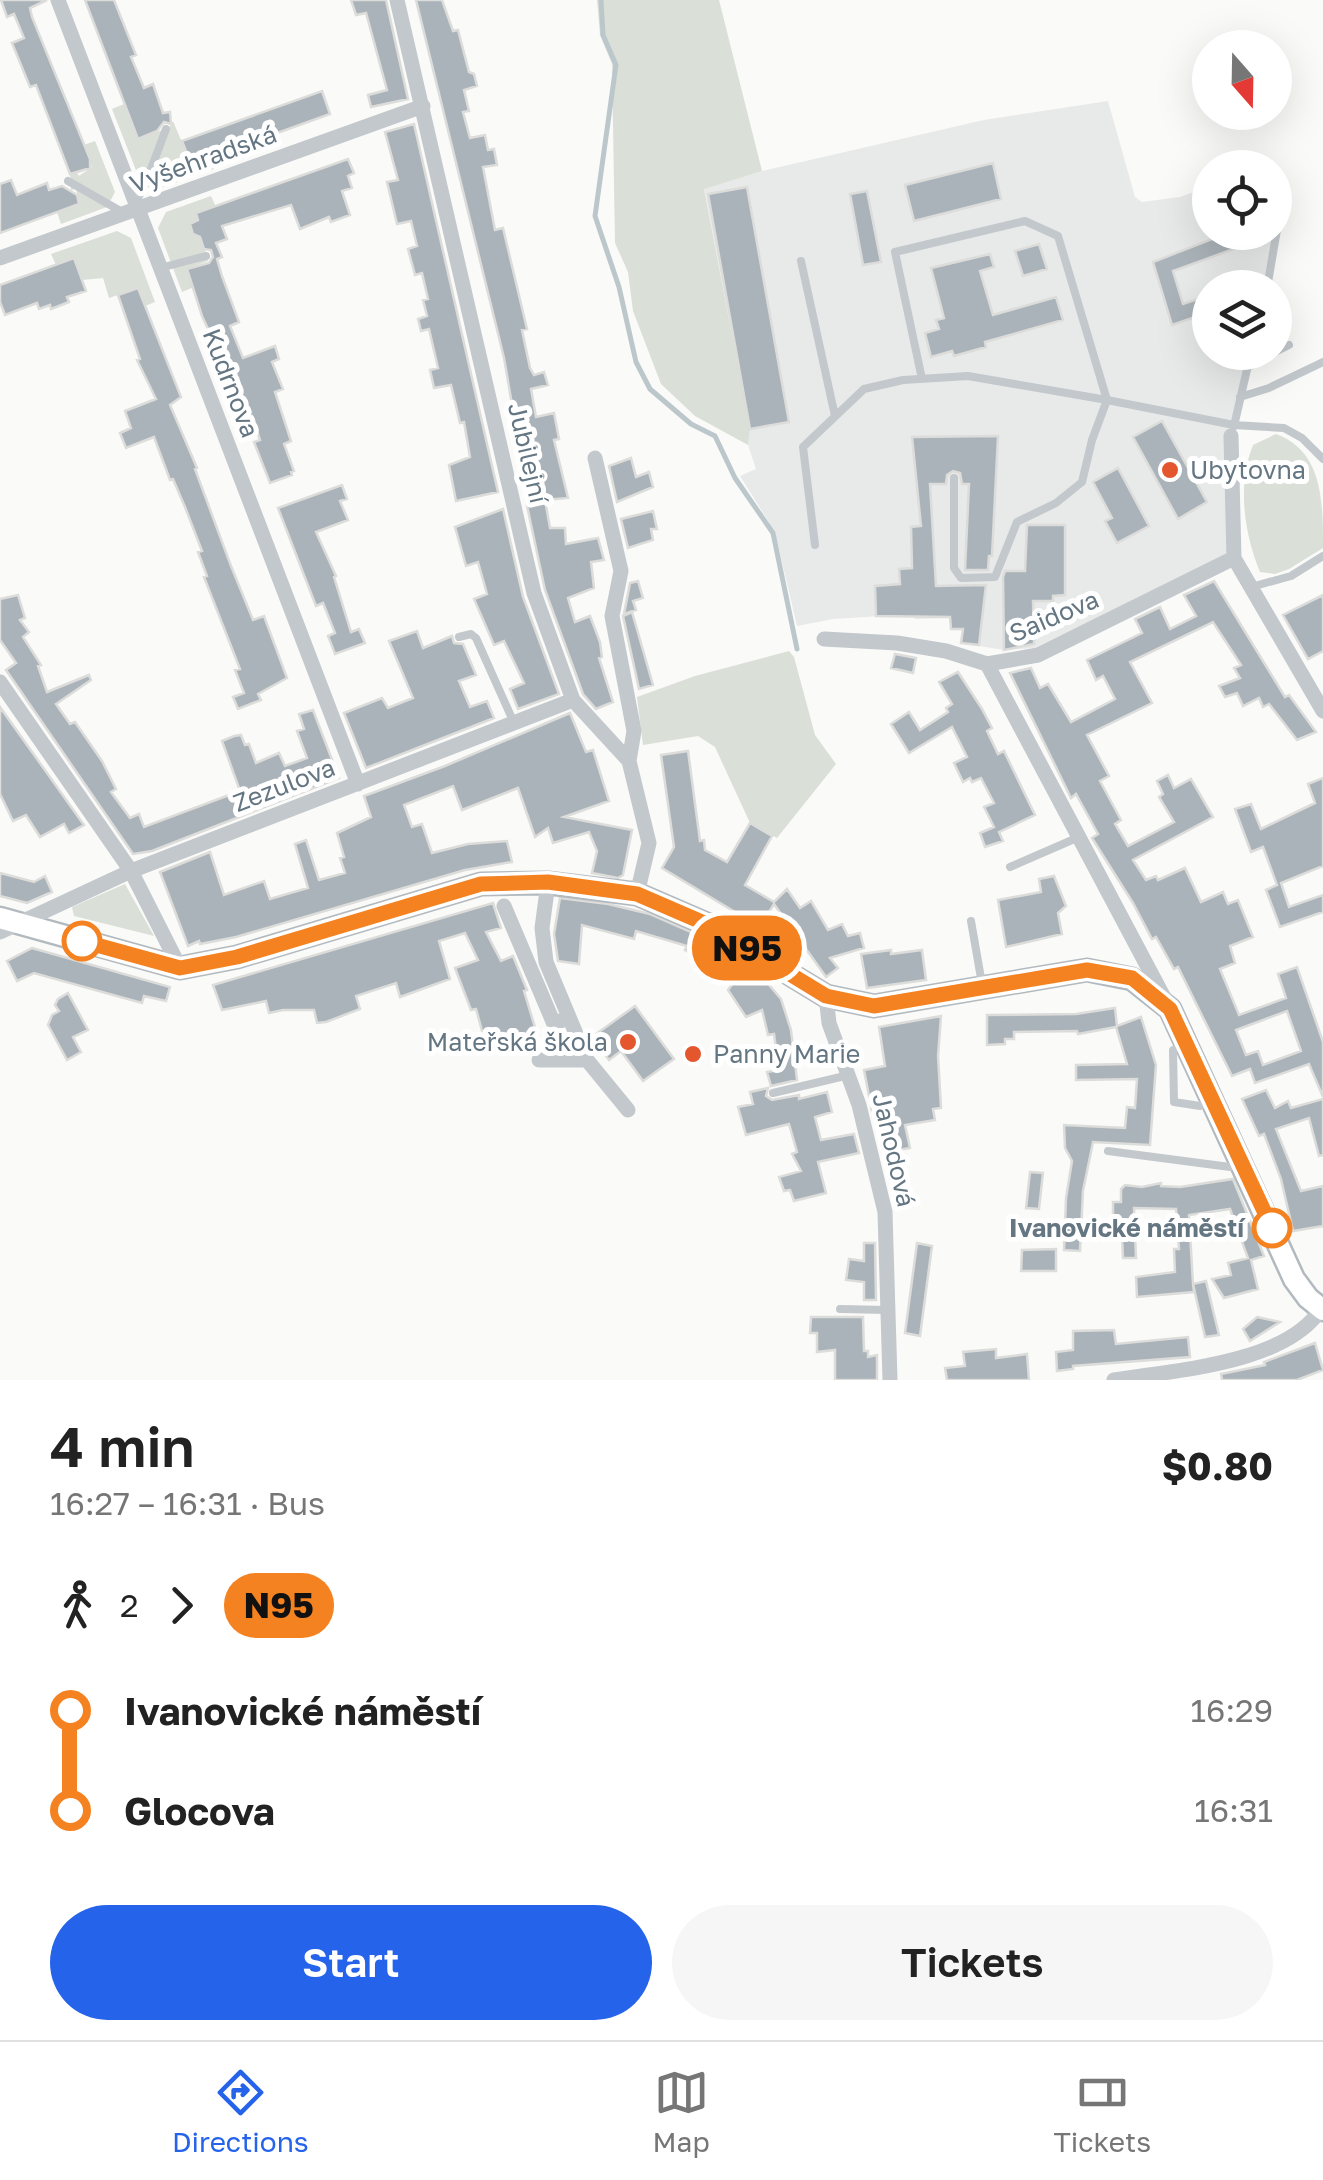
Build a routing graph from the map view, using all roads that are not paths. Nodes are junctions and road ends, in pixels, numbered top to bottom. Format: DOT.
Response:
graph roads {
  1 [pos="58,0"];
  2 [pos="397,0"];
  3 [pos="423,106"];
  4 [pos="166,129"];
  5 [pos="68,181"];
  6 [pos="132,208"];
  7 [pos="206,256"];
  8 [pos="0,258"];
  9 [pos="801,261"];
  10 [pos="160,268"];
  11 [pos="1323,362"];
  12 [pos="1247,370"];
  13 [pos="922,379"];
  14 [pos="1240,397"];
  15 [pos="1107,400"];
  16 [pos="835,416"];
  17 [pos="1232,431"];
  18 [pos="595,458"];
  19 [pos="1323,459"];
  20 [pos="954,478"];
  21 [pos="815,545"];
  22 [pos="1323,556"];
  23 [pos="1234,558"];
  24 [pos="1251,587"];
  25 [pos="459,637"];
  26 [pos="824,639"];
  27 [pos="987,664"];
  28 [pos="0,682"];
  29 [pos="573,700"];
  30 [pos="1320,700"];
  31 [pos="514,723"];
  32 [pos="629,761"];
  33 [pos="358,784"];
  34 [pos="1079,837"];
  35 [pos="1010,867"];
  36 [pos="131,870"];
  37 [pos="548,882"];
  38 [pos="637,894"];
  39 [pos="504,906"];
  40 [pos="971,921"];
  41 [pos="5,924"];
  42 [pos="180,968"];
  43 [pos="983,988"];
  44 [pos="826,996"];
  45 [pos="1170,1009"];
  46 [pos="569,1018"];
  47 [pos="1187,1043"];
  48 [pos="539,1060"];
  49 [pos="587,1060"];
  50 [pos="849,1075"];
  51 [pos="773,1093"];
  52 [pos="1214,1100"];
  53 [pos="628,1110"];
  54 [pos="1108,1151"];
  55 [pos="1242,1162"];
  56 [pos="1322,1309"];
  57 [pos="840,1310"];
  58 [pos="888,1310"];
  59 [pos="890,1380"];
  60 [pos="1114,1380"];
  1 -- 6 [label="street, Kudrnova"];
  2 -- 3 [label="street, Jubilejní"];
  3 -- 6 [label="street, Vyšehradská"];
  3 -- 29 [label="street, Jubilejní"];
  4 -- 6 [label="lane"];
  5 -- 6 [label="lane"];
  6 -- 8 [label="street, Vyšehradská"];
  6 -- 10 [label="street, Kudrnova"];
  7 -- 10 [label="lane"];
  9 -- 16 [label="lane"];
  10 -- 33 [label="street, Kudrnova"];
  11 -- 14 [label="lane"];
  12 -- 14 [label="lane"];
  13 -- 15 [label="lane"];
  13 -- 15 [label="lane"];
  13 -- 16 [label="lane"];
  14 -- 17 [label="lane"];
  15 -- 17 [label="lane"];
  15 -- 20 [label="lane"];
  16 -- 21 [label="lane"];
  17 -- 19 [label="lane"];
  17 -- 23 [label="street"];
  18 -- 32 [label="street"];
  22 -- 24 [label="lane"];
  23 -- 24 [label="street"];
  23 -- 27 [label="street, Saidova"];
  24 -- 30 [label="street"];
  25 -- 31 [label="lane"];
  26 -- 27 [label="street, Saidova"];
  27 -- 34 [label="street"];
  28 -- 36 [label="street"];
  29 -- 31 [label="street, Zezulova"];
  29 -- 32 [label="street, Jubilejní"];
  31 -- 33 [label="street, Zezulova"];
  32 -- 38 [label="street, Jubilejní"];
  33 -- 36 [label="street, Zezulova"];
  34 -- 35 [label="lane"];
  34 -- 45 [label="street"];
  36 -- 41 [label="street, Zezulova"];
  36 -- 42 [label="street"];
  37 -- 38 [label="main road"];
  37 -- 42 [label="main road"];
  37 -- 46 [label="street"];
  38 -- 44 [label="main road"];
  39 -- 46 [label="street"];
  40 -- 43 [label="lane"];
  41 -- 42 [label="main road"];
  43 -- 44 [label="main road"];
  43 -- 45 [label="main road"];
  44 -- 50 [label="street, Jahodová"];
  45 -- 47 [label="main road"];
  46 -- 49 [label="street"];
  47 -- 52 [label="main road"];
  47 -- 52 [label="lane"];
  48 -- 49 [label="street"];
  49 -- 53 [label="street"];
  50 -- 51 [label="lane"];
  50 -- 58 [label="street, Jahodová"];
  52 -- 55 [label="main road"];
  54 -- 55 [label="lane"];
  55 -- 56 [label="main road"];
  56 -- 60 [label="street"];
  57 -- 58 [label="lane"];
  58 -- 59 [label="street, Jahodová"];
}
